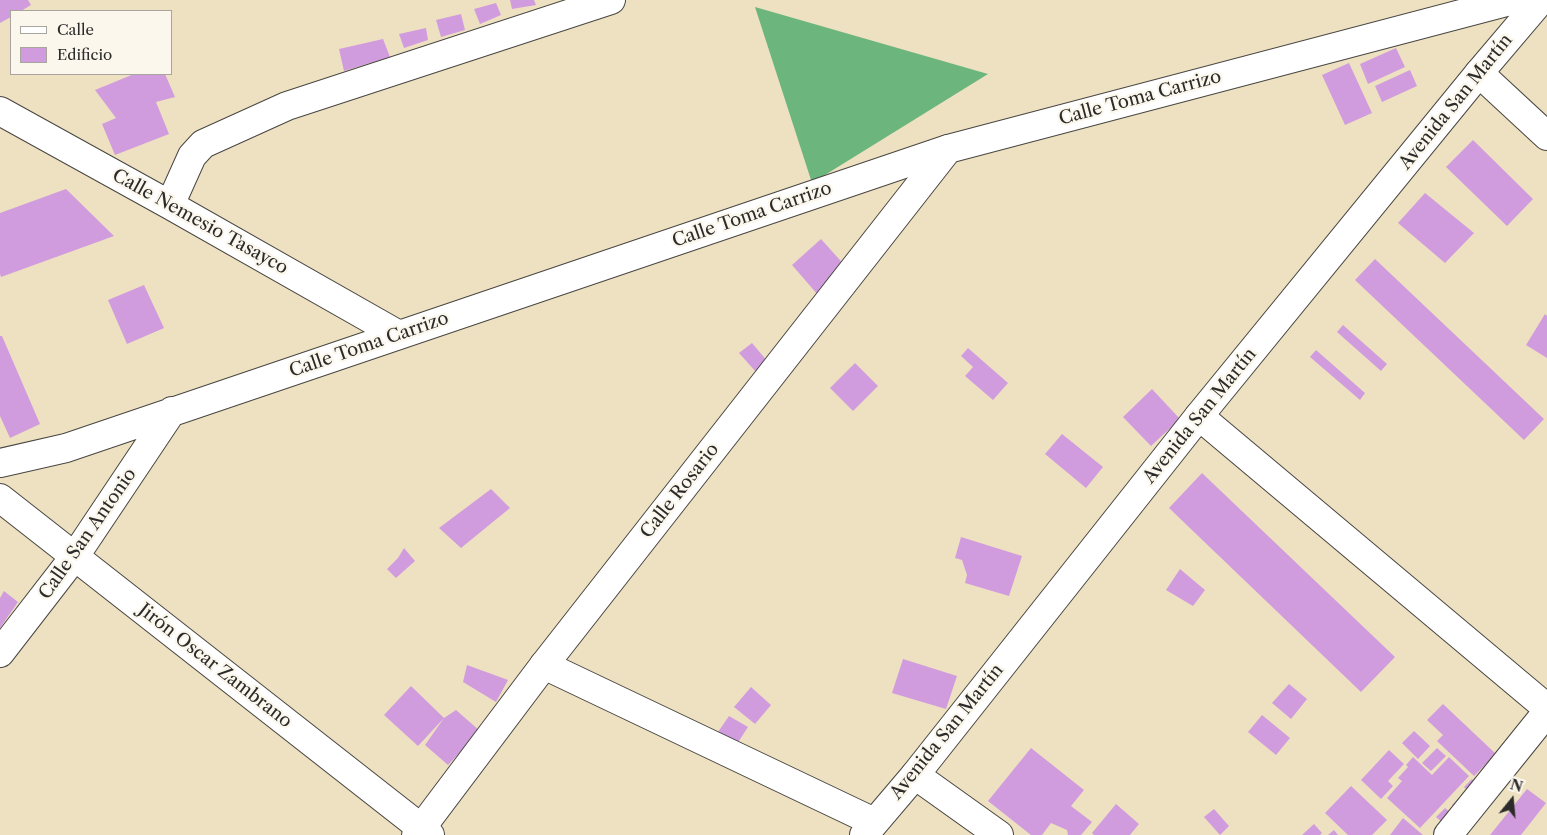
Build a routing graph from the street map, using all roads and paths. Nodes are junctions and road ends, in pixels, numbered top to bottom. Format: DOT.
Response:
graph roads {
  1 [pos="611,0"];
  2 [pos="1514,0"];
  3 [pos="1541,0"];
  4 [pos="1479,72"];
  5 [pos="0,112"];
  6 [pos="1547,136"];
  7 [pos="948,148"];
  8 [pos="170,205"];
  9 [pos="399,335"];
  10 [pos="172,412"];
  11 [pos="1200,416"];
  12 [pos="0,463"];
  13 [pos="0,498"];
  14 [pos="75,556"];
  15 [pos="0,653"];
  16 [pos="544,665"];
  17 [pos="1547,708"];
  18 [pos="1547,712"];
  19 [pos="915,775"];
  20 [pos="869,828"];
  21 [pos="422,833"];
  22 [pos="999,835"];
  23 [pos="1448,835"];
  1 -- 8 [label="street"];
  2 -- 7 [label="street, Calle Toma Carrizo"];
  3 -- 4 [label="street, Avenida San Martín"];
  4 -- 6 [label="street"];
  4 -- 11 [label="street, Avenida San Martín"];
  5 -- 8 [label="street, Calle Nemesio Tasayco"];
  7 -- 9 [label="street, Calle Toma Carrizo"];
  7 -- 16 [label="street, Calle Rosario"];
  8 -- 9 [label="street, Calle Nemesio Tasayco"];
  9 -- 10 [label="street, Calle Toma Carrizo"];
  10 -- 12 [label="street, Calle Toma Carrizo"];
  10 -- 14 [label="street, Calle San Antonio"];
  11 -- 17 [label="street"];
  11 -- 19 [label="street, Avenida San Martín"];
  13 -- 14 [label="street, Jirón Oscar Zambrano"];
  14 -- 15 [label="street, Calle San Antonio"];
  14 -- 21 [label="street, Jirón Oscar Zambrano"];
  16 -- 20 [label="street"];
  16 -- 21 [label="street, Calle Rosario"];
  18 -- 23 [label="street"];
  19 -- 20 [label="street, Avenida San Martín"];
  19 -- 22 [label="street"];
}
